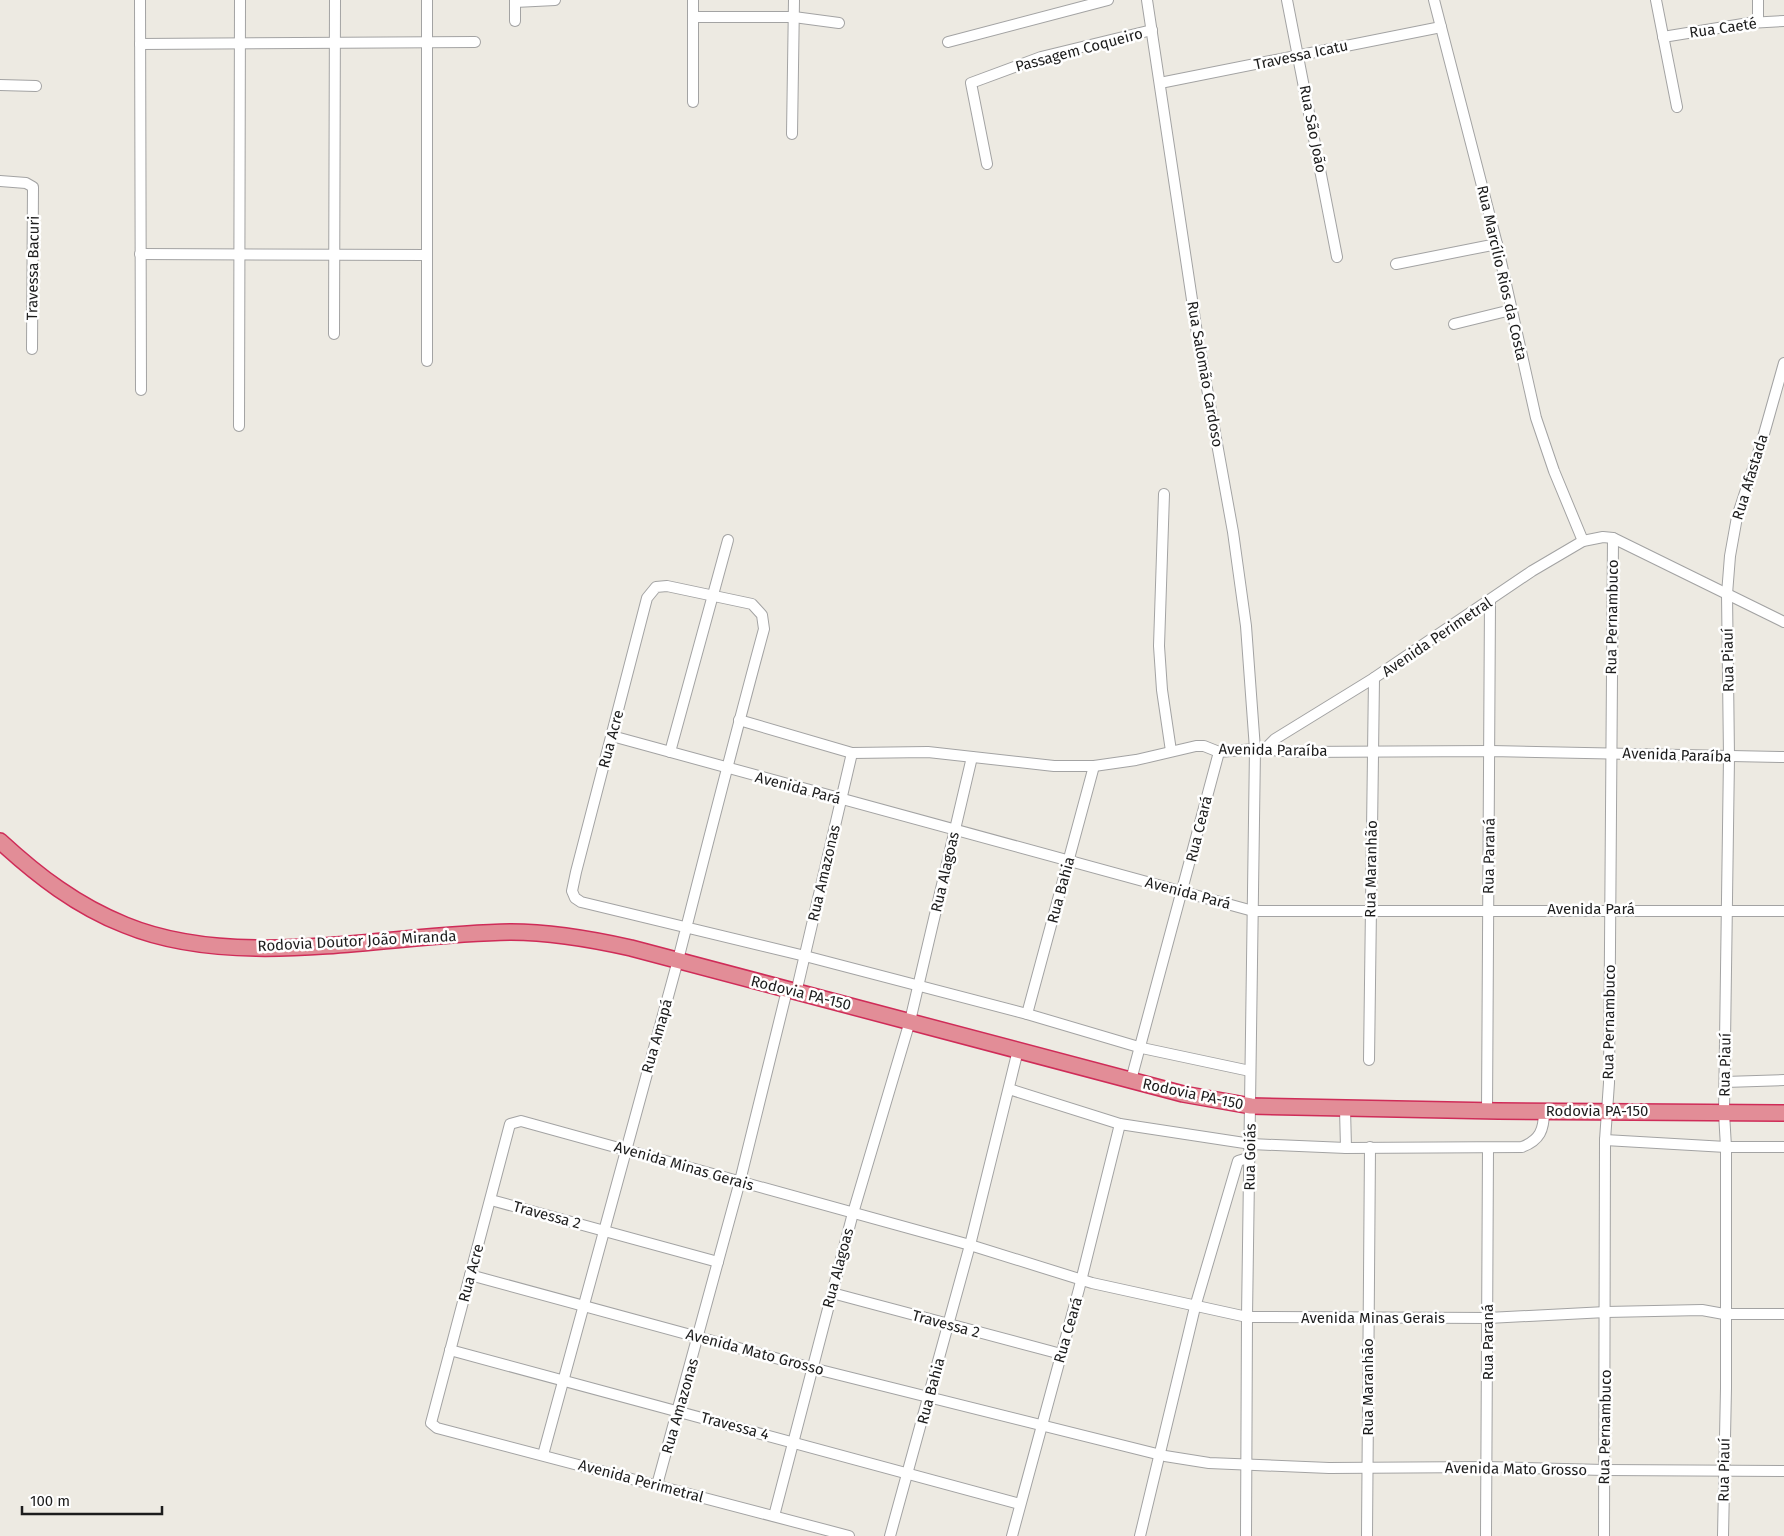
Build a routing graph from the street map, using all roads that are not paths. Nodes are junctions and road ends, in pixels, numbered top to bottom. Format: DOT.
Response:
graph roads {
  1 [pos="140,0"];
  2 [pos="240,0"];
  3 [pos="335,0"];
  4 [pos="427,0"];
  5 [pos="555,0"];
  6 [pos="693,0"];
  7 [pos="794,0"];
  8 [pos="1108,0"];
  9 [pos="1147,0"];
  10 [pos="1287,0"];
  11 [pos="1434,0"];
  12 [pos="1656,0"];
  13 [pos="1758,0"];
  14 [pos="515,1"];
  15 [pos="693,17"];
  16 [pos="794,17"];
  17 [pos="515,21"];
  18 [pos="1784,21"];
  19 [pos="1758,22"];
  20 [pos="839,23"];
  21 [pos="1441,27"];
  22 [pos="1152,30"];
  23 [pos="1663,36"];
  24 [pos="427,42"];
  25 [pos="475,42"];
  26 [pos="948,42"];
  27 [pos="335,43"];
  28 [pos="140,44"];
  29 [pos="240,44"];
  30 [pos="1299,57"];
  31 [pos="1160,83"];
  32 [pos="0,85"];
  33 [pos="36,86"];
  34 [pos="693,102"];
  35 [pos="1677,107"];
  36 [pos="792,134"];
  37 [pos="987,164"];
  38 [pos="0,181"];
  39 [pos="1497,244"];
  40 [pos="140,254"];
  41 [pos="239,255"];
  42 [pos="334,255"];
  43 [pos="427,255"];
  44 [pos="1337,257"];
  45 [pos="1396,264"];
  46 [pos="1511,310"];
  47 [pos="1454,324"];
  48 [pos="334,334"];
  49 [pos="32,349"];
  50 [pos="427,361"];
  51 [pos="1784,363"];
  52 [pos="141,390"];
  53 [pos="239,426"];
  54 [pos="1164,494"];
  55 [pos="1613,538"];
  56 [pos="728,540"];
  57 [pos="1583,541"];
  58 [pos="712,594"];
  59 [pos="1727,594"];
  60 [pos="1490,601"];
  61 [pos="1784,622"];
  62 [pos="1374,678"];
  63 [pos="740,720"];
  64 [pos="612,736"];
  65 [pos="1260,749"];
  66 [pos="1171,751"];
  67 [pos="1373,751"];
  68 [pos="1491,751"];
  69 [pos="670,752"];
  70 [pos="1219,752"];
  71 [pos="852,753"];
  72 [pos="1610,753"];
  73 [pos="972,757"];
  74 [pos="1729,757"];
  75 [pos="1784,757"];
  76 [pos="1094,766"];
  77 [pos="726,768"];
  78 [pos="841,800"];
  79 [pos="955,830"];
  80 [pos="0,841"];
  81 [pos="1069,860"];
  82 [pos="1183,893"];
  83 [pos="1489,909"];
  84 [pos="1610,909"];
  85 [pos="1371,910"];
  86 [pos="1728,910"];
  87 [pos="1253,911"];
  88 [pos="1784,911"];
  89 [pos="686,929"];
  90 [pos="805,956"];
  91 [pos="678,960"];
  92 [pos="918,987"];
  93 [pos="792,992"];
  94 [pos="1027,1014"];
  95 [pos="910,1021"];
  96 [pos="1142,1048"];
  97 [pos="1018,1050"];
  98 [pos="1369,1060"];
  99 [pos="1250,1071"];
  100 [pos="1131,1080"];
  101 [pos="1784,1080"];
  102 [pos="1724,1082"];
  103 [pos="1009,1089"];
  104 [pos="1251,1106"];
  105 [pos="1345,1109"];
  106 [pos="1487,1111"];
  107 [pos="1544,1111"];
  108 [pos="1607,1111"];
  109 [pos="1724,1113"];
  110 [pos="1784,1114"];
  111 [pos="515,1121"];
  112 [pos="1120,1124"];
  113 [pos="1605,1140"];
  114 [pos="1251,1144"];
  115 [pos="1370,1147"];
  116 [pos="1726,1147"];
  117 [pos="1784,1147"];
  118 [pos="1346,1148"];
  119 [pos="1488,1148"];
  120 [pos="625,1149"];
  121 [pos="1251,1157"];
  122 [pos="740,1181"];
  123 [pos="491,1200"];
  124 [pos="853,1212"];
  125 [pos="604,1230"];
  126 [pos="970,1245"];
  127 [pos="718,1262"];
  128 [pos="470,1275"];
  129 [pos="1080,1279"];
  130 [pos="832,1292"];
  131 [pos="583,1304"];
  132 [pos="1195,1308"];
  133 [pos="1606,1312"];
  134 [pos="1724,1314"];
  135 [pos="1784,1314"];
  136 [pos="1247,1317"];
  137 [pos="1369,1318"];
  138 [pos="1488,1318"];
  139 [pos="949,1325"];
  140 [pos="699,1337"];
  141 [pos="450,1350"];
  142 [pos="1061,1354"];
  143 [pos="812,1368"];
  144 [pos="563,1380"];
  145 [pos="929,1398"];
  146 [pos="679,1411"];
  147 [pos="433,1426"];
  148 [pos="1040,1427"];
  149 [pos="793,1441"];
  150 [pos="543,1455"];
  151 [pos="1159,1455"];
  152 [pos="1248,1464"];
  153 [pos="1487,1467"];
  154 [pos="1368,1468"];
  155 [pos="1604,1470"];
  156 [pos="1724,1471"];
  157 [pos="1784,1471"];
  158 [pos="909,1474"];
  159 [pos="657,1485"];
  160 [pos="1020,1504"];
  161 [pos="774,1516"];
  162 [pos="849,1536"];
  163 [pos="890,1536"];
  164 [pos="1012,1536"];
  165 [pos="1140,1536"];
  166 [pos="1246,1536"];
  167 [pos="1367,1536"];
  168 [pos="1486,1536"];
  169 [pos="1604,1536"];
  170 [pos="1723,1536"];
  1 -- 28 [label="street"];
  2 -- 29 [label="street"];
  3 -- 27 [label="street"];
  4 -- 24 [label="street"];
  5 -- 14 [label="street"];
  6 -- 15 [label="street"];
  7 -- 16 [label="street"];
  8 -- 26 [label="street"];
  9 -- 22 [label="street, Rua Salomão Cardoso"];
  10 -- 30 [label="street, Rua São João"];
  11 -- 21 [label="street, Rua Marcílio Rios da Costa"];
  12 -- 23 [label="street"];
  13 -- 19 [label="street"];
  14 -- 17 [label="street"];
  15 -- 16 [label="street"];
  15 -- 34 [label="street"];
  16 -- 20 [label="street"];
  16 -- 36 [label="street"];
  18 -- 19 [label="street, Rua Caeté"];
  19 -- 23 [label="street, Rua Caeté"];
  21 -- 30 [label="street, Travessa Icatu"];
  21 -- 39 [label="street, Rua Marcílio Rios da Costa"];
  22 -- 31 [label="street, Rua Salomão Cardoso"];
  22 -- 37 [label="street, Passagem Coqueiro"];
  23 -- 35 [label="street"];
  24 -- 25 [label="street"];
  24 -- 27 [label="street"];
  24 -- 43 [label="street"];
  27 -- 29 [label="street"];
  27 -- 42 [label="street"];
  28 -- 29 [label="street"];
  28 -- 40 [label="street"];
  29 -- 41 [label="street"];
  30 -- 31 [label="street, Travessa Icatu"];
  30 -- 44 [label="street, Rua São João"];
  31 -- 65 [label="street, Rua Salomão Cardoso"];
  32 -- 33 [label="street"];
  38 -- 49 [label="street, Travessa Bacuri"];
  39 -- 45 [label="street"];
  39 -- 46 [label="street, Rua Marcílio Rios da Costa"];
  40 -- 41 [label="street"];
  40 -- 52 [label="street"];
  41 -- 42 [label="street"];
  41 -- 53 [label="street"];
  42 -- 43 [label="street"];
  42 -- 48 [label="street"];
  43 -- 50 [label="street"];
  46 -- 47 [label="street"];
  46 -- 57 [label="street, Rua Marcílio Rios da Costa"];
  51 -- 59 [label="street, Rua Afastada"];
  54 -- 66 [label="street"];
  55 -- 57 [label="street, Avenida Perimetral"];
  55 -- 59 [label="street"];
  55 -- 72 [label="street, Rua Pernambuco"];
  56 -- 58 [label="street"];
  57 -- 60 [label="street, Avenida Perimetral"];
  58 -- 63 [label="street, Rua Amapá"];
  58 -- 64 [label="street, Rua Acre"];
  58 -- 69 [label="street"];
  59 -- 61 [label="street"];
  59 -- 74 [label="street, Rua Piauí"];
  60 -- 62 [label="street, Avenida Perimetral"];
  60 -- 68 [label="street, Rua Paraná"];
  62 -- 65 [label="street, Avenida Perimetral"];
  62 -- 67 [label="street, Rua Maranhão"];
  63 -- 71 [label="street, Avenida Paraíba"];
  63 -- 77 [label="street, Rua Amapá"];
  64 -- 69 [label="street, Avenida Pará"];
  64 -- 89 [label="street, Rua Acre"];
  65 -- 67 [label="street, Avenida Paraíba"];
  65 -- 70 [label="street, Avenida Paraíba"];
  65 -- 87 [label="street, Rua Goiás"];
  66 -- 70 [label="street, Avenida Paraíba"];
  66 -- 76 [label="street, Avenida Paraíba"];
  67 -- 68 [label="street, Avenida Paraíba"];
  67 -- 85 [label="street, Rua Maranhão"];
  68 -- 72 [label="street, Avenida Paraíba"];
  68 -- 83 [label="street, Rua Paraná"];
  69 -- 77 [label="street, Avenida Pará"];
  70 -- 82 [label="street, Rua Ceará"];
  71 -- 73 [label="street, Avenida Paraíba"];
  71 -- 78 [label="street, Rua Amazonas"];
  72 -- 74 [label="street, Avenida Paraíba"];
  72 -- 84 [label="street, Rua Pernambuco"];
  73 -- 76 [label="street, Avenida Paraíba"];
  73 -- 79 [label="street, Rua Alagoas"];
  74 -- 75 [label="street, Avenida Paraíba"];
  74 -- 86 [label="street, Rua Piauí"];
  76 -- 81 [label="street, Rua Bahia"];
  77 -- 78 [label="street, Avenida Pará"];
  77 -- 89 [label="street, Rua Amapá"];
  78 -- 79 [label="street, Avenida Pará"];
  78 -- 90 [label="street, Rua Amazonas"];
  79 -- 81 [label="street, Avenida Pará"];
  79 -- 92 [label="street, Rua Alagoas"];
  80 -- 91 [label="highway, Rodovia Doutor João Miranda"];
  81 -- 82 [label="street, Avenida Pará"];
  81 -- 94 [label="street, Rua Bahia"];
  82 -- 87 [label="street, Avenida Pará"];
  82 -- 96 [label="street, Rua Ceará"];
  83 -- 84 [label="street, Avenida Pará"];
  83 -- 85 [label="street, Avenida Pará"];
  83 -- 106 [label="street, Rua Paraná"];
  84 -- 86 [label="street, Avenida Pará"];
  84 -- 108 [label="street, Rua Pernambuco"];
  85 -- 87 [label="street, Avenida Pará"];
  85 -- 98 [label="street, Rua Maranhão"];
  86 -- 88 [label="street, Avenida Pará"];
  86 -- 102 [label="street, Rua Piauí"];
  87 -- 99 [label="street, Rua Goiás"];
  89 -- 90 [label="street"];
  89 -- 91 [label="street, Rua Amapá"];
  90 -- 92 [label="street"];
  90 -- 93 [label="street, Rua Amazonas"];
  91 -- 93 [label="highway, Rodovia PA-150"];
  91 -- 120 [label="street, Rua Amapá"];
  92 -- 94 [label="street"];
  92 -- 95 [label="street, Rua Alagoas"];
  93 -- 95 [label="highway, Rodovia PA-150"];
  93 -- 122 [label="street, Rua Amazonas"];
  94 -- 96 [label="street"];
  95 -- 97 [label="highway, Rodovia PA-150"];
  95 -- 124 [label="street, Rua Alagoas"];
  96 -- 99 [label="street"];
  96 -- 100 [label="street, Rua Ceará"];
  97 -- 100 [label="highway, Rodovia PA-150"];
  97 -- 103 [label="street, Rua Bahia"];
  99 -- 104 [label="street, Rua Goiás"];
  100 -- 104 [label="highway, Rodovia PA-150"];
  101 -- 102 [label="street"];
  102 -- 109 [label="street, Rua Piauí"];
  103 -- 112 [label="street"];
  103 -- 126 [label="street, Rua Bahia"];
  104 -- 105 [label="highway, Rodovia PA-150"];
  104 -- 114 [label="street, Rua Goiás"];
  105 -- 106 [label="highway, Rodovia PA-150"];
  105 -- 118 [label="street"];
  106 -- 107 [label="highway, Rodovia PA-150"];
  107 -- 108 [label="highway, Rodovia PA-150"];
  107 -- 119 [label="street"];
  108 -- 109 [label="highway, Rodovia PA-150"];
  108 -- 113 [label="street, Rua Pernambuco"];
  109 -- 110 [label="highway, Rodovia PA-150"];
  109 -- 116 [label="street, Rua Piauí"];
  111 -- 120 [label="street, Avenida Minas Gerais"];
  111 -- 123 [label="street, Rua Acre"];
  112 -- 114 [label="street"];
  112 -- 129 [label="street, Rua Ceará"];
  113 -- 116 [label="street"];
  113 -- 133 [label="street, Rua Pernambuco"];
  114 -- 118 [label="street"];
  114 -- 121 [label="street, Rua Goiás"];
  115 -- 118 [label="street"];
  115 -- 119 [label="street"];
  115 -- 137 [label="street, Rua Maranhão"];
  116 -- 117 [label="street"];
  116 -- 134 [label="street, Rua Piauí"];
  119 -- 138 [label="street, Rua Paraná"];
  120 -- 122 [label="street, Avenida Minas Gerais"];
  120 -- 125 [label="street, Rua Amapá"];
  121 -- 132 [label="street"];
  121 -- 136 [label="street, Rua Goiás"];
  122 -- 124 [label="street, Avenida Minas Gerais"];
  122 -- 127 [label="street, Rua Amazonas"];
  123 -- 125 [label="street, Travessa 2"];
  123 -- 128 [label="street, Rua Acre"];
  124 -- 126 [label="street"];
  124 -- 130 [label="street, Rua Alagoas"];
  125 -- 127 [label="street, Travessa 2"];
  125 -- 131 [label="street, Rua Amapá"];
  126 -- 129 [label="street, Avenida Minas Gerais"];
  126 -- 139 [label="street, Rua Bahia"];
  127 -- 140 [label="street, Rua Amazonas"];
  128 -- 131 [label="street, Avenida Mato Grosso"];
  128 -- 141 [label="street, Rua Acre"];
  129 -- 132 [label="street, Avenida Minas Gerais"];
  129 -- 142 [label="street, Rua Ceará"];
  130 -- 139 [label="street, Travessa 2"];
  130 -- 143 [label="street, Rua Alagoas"];
  131 -- 140 [label="street, Avenida Mato Grosso"];
  131 -- 144 [label="street, Rua Amapá"];
  132 -- 136 [label="street, Avenida Minas Gerais"];
  132 -- 151 [label="street"];
  133 -- 134 [label="street, Avenida Minas Gerais"];
  133 -- 138 [label="street, Avenida Minas Gerais"];
  133 -- 155 [label="street, Rua Pernambuco"];
  134 -- 135 [label="street, Avenida Minas Gerais"];
  134 -- 156 [label="street, Rua Piauí"];
  136 -- 137 [label="street, Avenida Minas Gerais"];
  136 -- 152 [label="street, Rua Goiás"];
  137 -- 138 [label="street, Avenida Minas Gerais"];
  137 -- 154 [label="street, Rua Maranhão"];
  138 -- 153 [label="street, Rua Paraná"];
  139 -- 142 [label="street, Travessa 2"];
  139 -- 145 [label="street, Rua Bahia"];
  140 -- 143 [label="street, Avenida Mato Grosso"];
  140 -- 146 [label="street, Rua Amazonas"];
  141 -- 144 [label="street, Travessa 4"];
  141 -- 147 [label="street, Rua Acre"];
  142 -- 148 [label="street, Rua Ceará"];
  143 -- 145 [label="street, Avenida Mato Grosso"];
  143 -- 149 [label="street, Rua Alagoas"];
  144 -- 146 [label="street, Travessa 4"];
  144 -- 150 [label="street, Rua Amapá"];
  145 -- 148 [label="street, Avenida Mato Grosso"];
  145 -- 158 [label="street, Rua Bahia"];
  146 -- 149 [label="street, Travessa 4"];
  146 -- 159 [label="street, Rua Amazonas"];
  147 -- 150 [label="street, Avenida Perimetral"];
  148 -- 151 [label="street, Avenida Mato Grosso"];
  148 -- 160 [label="street, Rua Ceará"];
  149 -- 158 [label="street, Travessa 4"];
  149 -- 161 [label="street, Rua Alagoas"];
  150 -- 159 [label="street, Avenida Perimetral"];
  151 -- 152 [label="street, Avenida Mato Grosso"];
  151 -- 165 [label="street"];
  152 -- 154 [label="street, Avenida Mato Grosso"];
  152 -- 166 [label="street, Rua Goiás"];
  153 -- 154 [label="street, Avenida Mato Grosso"];
  153 -- 155 [label="street, Avenida Mato Grosso"];
  153 -- 168 [label="street, Rua Paraná"];
  154 -- 167 [label="street, Rua Maranhão"];
  155 -- 156 [label="street, Avenida Mato Grosso"];
  155 -- 169 [label="street, Rua Pernambuco"];
  156 -- 157 [label="street, Avenida Mato Grosso"];
  156 -- 170 [label="street, Rua Piauí"];
  158 -- 160 [label="street, Travessa 4"];
  158 -- 163 [label="street, Rua Bahia"];
  159 -- 161 [label="street, Avenida Perimetral"];
  160 -- 164 [label="street, Rua Ceará"];
  161 -- 162 [label="street, Avenida Perimetral"];
}
